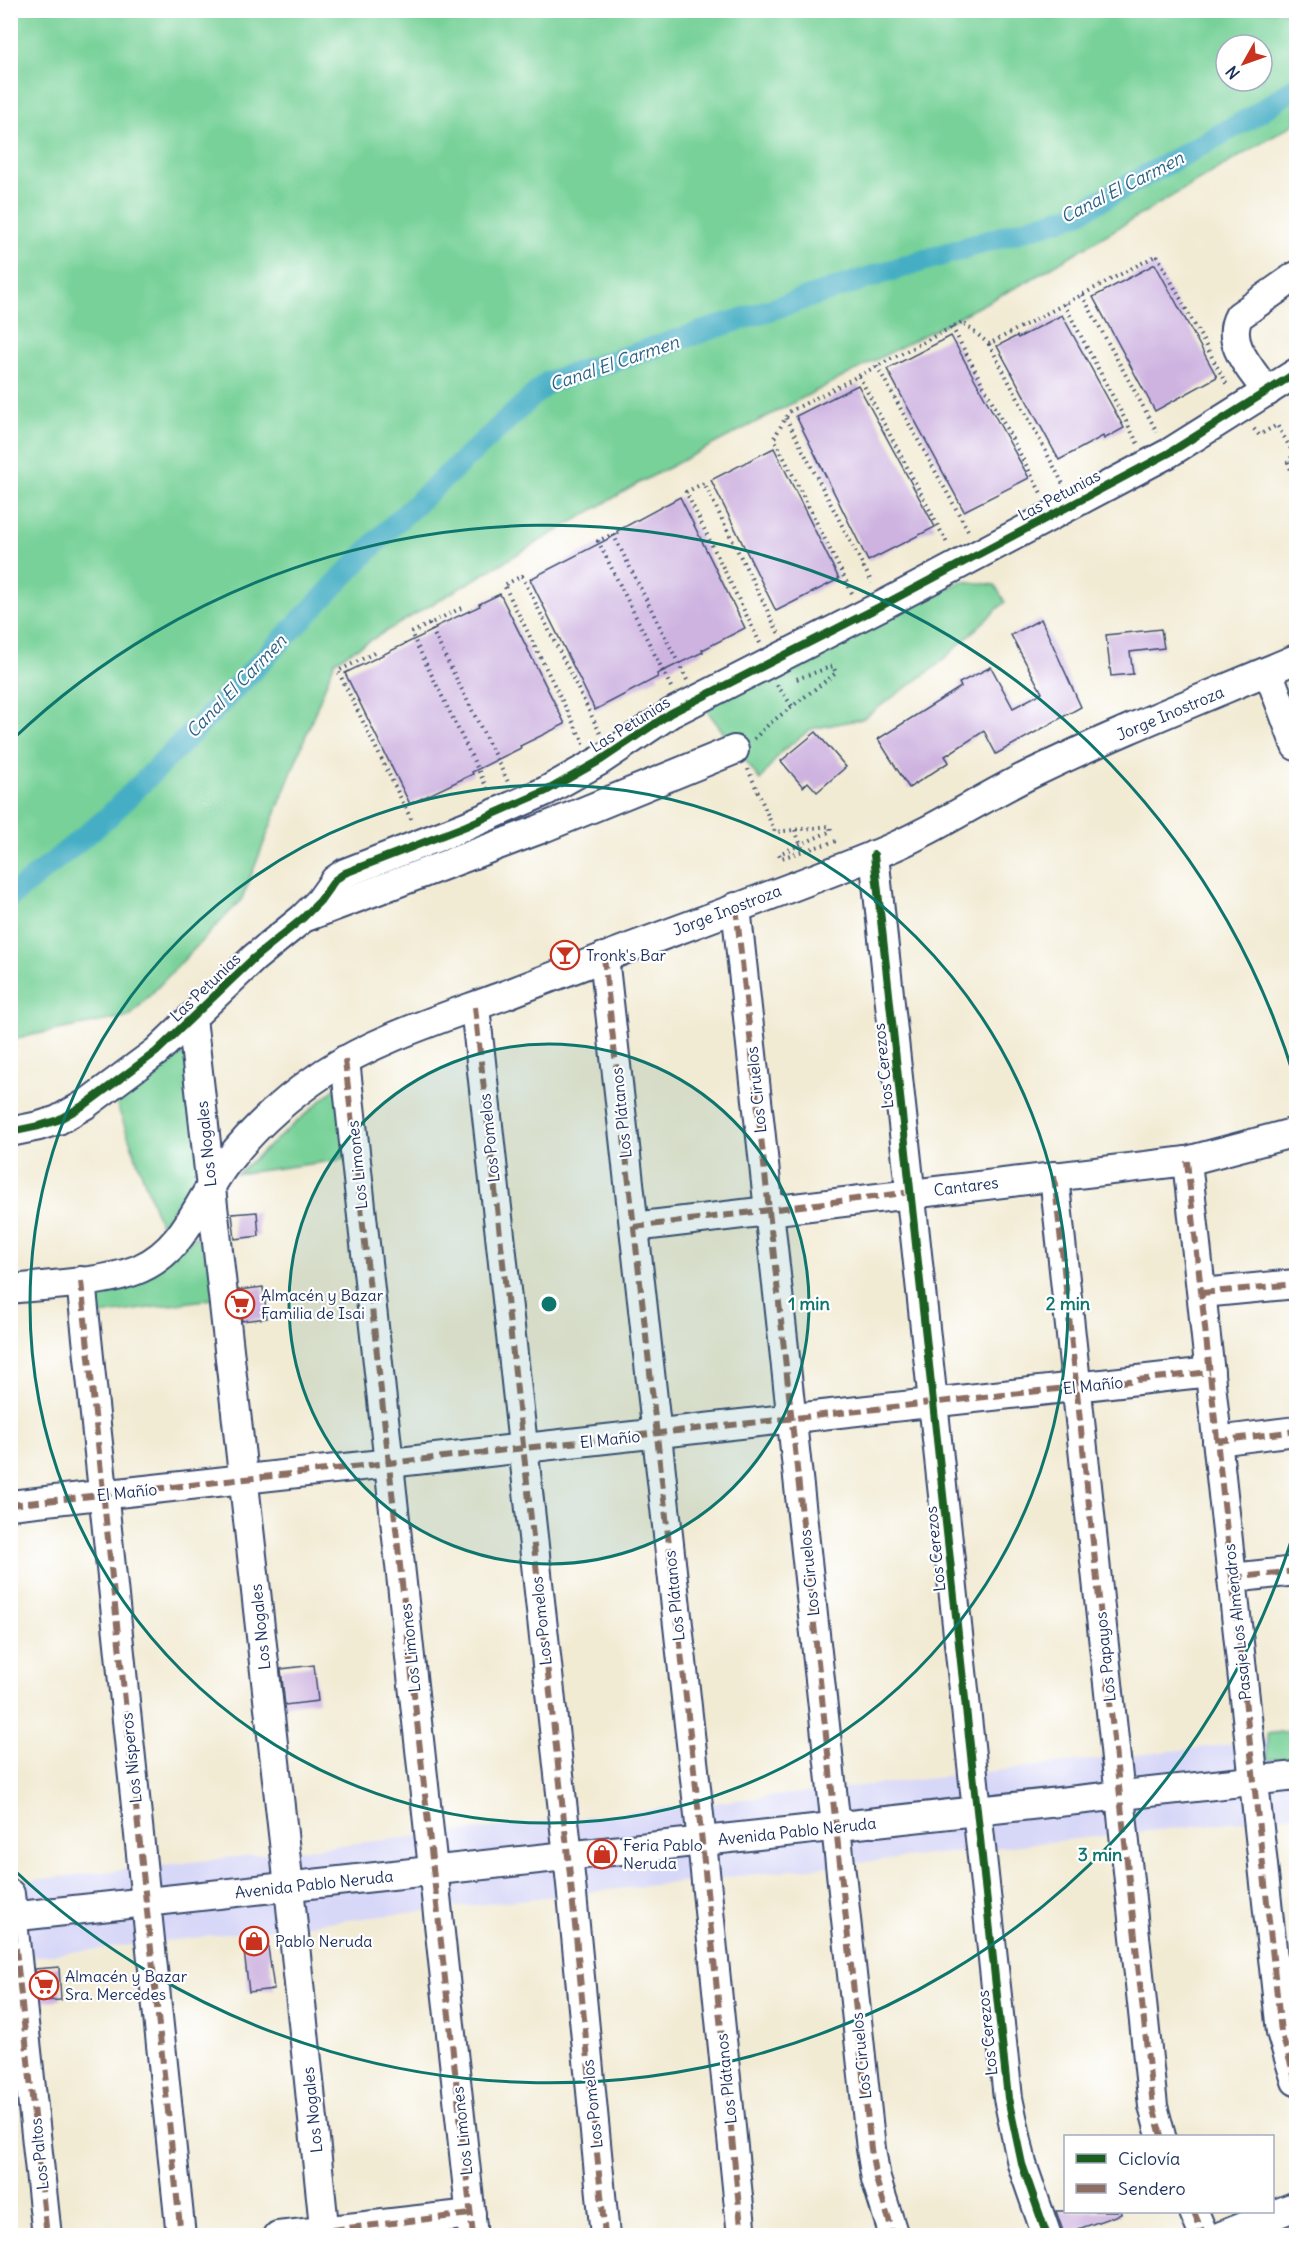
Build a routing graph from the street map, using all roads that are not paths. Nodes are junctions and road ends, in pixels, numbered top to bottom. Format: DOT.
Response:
graph roads {
  1 [pos="1296,276"];
  2 [pos="1296,373"];
  3 [pos="1267,392"];
  4 [pos="1296,659"];
  5 [pos="1268,672"];
  6 [pos="1296,746"];
  7 [pos="742,753"];
  8 [pos="862,859"];
  9 [pos="736,907"];
  10 [pos="303,918"];
  11 [pos="604,957"];
  12 [pos="475,1007"];
  13 [pos="192,1018"];
  14 [pos="345,1060"];
  15 [pos="10,1131"];
  16 [pos="1296,1132"];
  17 [pos="1187,1161"];
  18 [pos="1054,1176"];
  19 [pos="211,1185"];
  20 [pos="910,1192"];
  21 [pos="769,1210"];
  22 [pos="634,1227"];
  23 [pos="81,1281"];
  24 [pos="1296,1284"];
  25 [pos="10,1289"];
  26 [pos="1202,1293"];
  27 [pos="1210,1372"];
  28 [pos="1077,1387"];
  29 [pos="933,1403"];
  30 [pos="792,1418"];
  31 [pos="1296,1431"];
  32 [pos="656,1434"];
  33 [pos="1217,1441"];
  34 [pos="522,1448"];
  35 [pos="390,1463"];
  36 [pos="243,1479"];
  37 [pos="103,1495"];
  38 [pos="10,1505"];
  39 [pos="1296,1571"];
  40 [pos="1232,1578"];
  41 [pos="1296,1776"];
  42 [pos="1254,1781"];
  43 [pos="1120,1796"];
  44 [pos="977,1811"];
  45 [pos="837,1827"];
  46 [pos="702,1842"];
  47 [pos="567,1856"];
  48 [pos="434,1871"];
  49 [pos="289,1887"];
  50 [pos="146,1902"];
  51 [pos="11,1909"];
  52 [pos="1296,2081"];
  53 [pos="1161,2135"];
  54 [pos="1296,2206"];
  55 [pos="1195,2213"];
  56 [pos="472,2225"];
  57 [pos="325,2233"];
  58 [pos="47,2235"];
  59 [pos="181,2235"];
  60 [pos="278,2235"];
  61 [pos="605,2235"];
  62 [pos="742,2235"];
  63 [pos="894,2235"];
  64 [pos="1047,2235"];
  65 [pos="1204,2235"];
  66 [pos="1221,2235"];
  1 -- 3 [label="street"];
  2 -- 3 [label="street, Las Petunias"];
  3 -- 10 [label="street, Las Petunias"];
  4 -- 5 [label="street, Jorge Inostroza"];
  5 -- 6 [label="street"];
  5 -- 8 [label="street, Jorge Inostroza"];
  7 -- 10 [label="street"];
  8 -- 9 [label="street, Jorge Inostroza"];
  8 -- 20 [label="street, Los Cerezos"];
  9 -- 11 [label="street, Jorge Inostroza"];
  9 -- 21 [label="street, Los Ciruelos"];
  10 -- 13 [label="street, Las Petunias"];
  11 -- 12 [label="street, Jorge Inostroza"];
  11 -- 22 [label="street, Los Plátanos"];
  12 -- 14 [label="street, Jorge Inostroza"];
  12 -- 34 [label="street, Los Pomelos"];
  13 -- 15 [label="street, Las Petunias"];
  13 -- 19 [label="street, Los Nogales"];
  14 -- 19 [label="street, Jorge Inostroza"];
  14 -- 35 [label="street, Los Limones"];
  16 -- 17 [label="street, Cantares"];
  17 -- 18 [label="street, Cantares"];
  17 -- 26 [label="street, Pasaje Los Almendros"];
  18 -- 20 [label="street, Cantares"];
  18 -- 28 [label="street, Los Papayos"];
  19 -- 23 [label="street, Jorge Inostroza"];
  19 -- 36 [label="street, Los Nogales"];
  20 -- 21 [label="street, Cantares"];
  20 -- 29 [label="street, Los Cerezos"];
  21 -- 22 [label="street, Cantares"];
  21 -- 30 [label="street, Los Ciruelos"];
  22 -- 32 [label="street, Los Plátanos"];
  23 -- 25 [label="street, Jorge Inostroza"];
  23 -- 37 [label="street, Los Nísperos"];
  24 -- 26 [label="street"];
  26 -- 27 [label="street, Pasaje Los Almendros"];
  27 -- 28 [label="street, El Mañío"];
  27 -- 33 [label="street, Pasaje Los Almendros"];
  28 -- 29 [label="street, El Mañío"];
  28 -- 43 [label="street, Los Papayos"];
  29 -- 30 [label="street, El Mañío"];
  29 -- 44 [label="street, Los Cerezos"];
  30 -- 32 [label="street, El Mañío"];
  30 -- 45 [label="street, Los Ciruelos"];
  31 -- 33 [label="street"];
  32 -- 34 [label="street, El Mañío"];
  32 -- 46 [label="street, Los Plátanos"];
  33 -- 40 [label="street, Pasaje Los Almendros"];
  34 -- 35 [label="street, El Mañío"];
  34 -- 47 [label="street, Los Pomelos"];
  35 -- 36 [label="street, El Mañío"];
  35 -- 48 [label="street, Los Limones"];
  36 -- 37 [label="street, El Mañío"];
  36 -- 49 [label="street, Los Nogales"];
  37 -- 38 [label="street, El Mañío"];
  37 -- 50 [label="street, Los Nísperos"];
  39 -- 40 [label="street"];
  40 -- 42 [label="street, Pasaje Los Almendros"];
  41 -- 42 [label="street, Avenida Pablo Neruda"];
  42 -- 43 [label="street, Avenida Pablo Neruda"];
  42 -- 52 [label="street, Pasaje Los Almendros"];
  43 -- 44 [label="street, Avenida Pablo Neruda"];
  43 -- 53 [label="street, Los Papayos"];
  44 -- 45 [label="street, Avenida Pablo Neruda"];
  44 -- 64 [label="street, Los Cerezos"];
  45 -- 46 [label="street, Avenida Pablo Neruda"];
  45 -- 63 [label="street, Los Ciruelos"];
  46 -- 47 [label="street, Avenida Pablo Neruda"];
  46 -- 62 [label="street, Los Plátanos"];
  47 -- 48 [label="street, Avenida Pablo Neruda"];
  47 -- 61 [label="street, Los Pomelos"];
  48 -- 49 [label="street, Avenida Pablo Neruda"];
  48 -- 56 [label="street, Los Limones"];
  49 -- 50 [label="street, Avenida Pablo Neruda"];
  49 -- 57 [label="street, Los Nogales"];
  50 -- 51 [label="street, Avenida Pablo Neruda"];
  50 -- 59 [label="street, Los Nísperos"];
  51 -- 58 [label="street, Los Paltos"];
  54 -- 66 [label="street"];
  55 -- 65 [label="street"];
  56 -- 57 [label="street"];
  57 -- 60 [label="street"];
}
